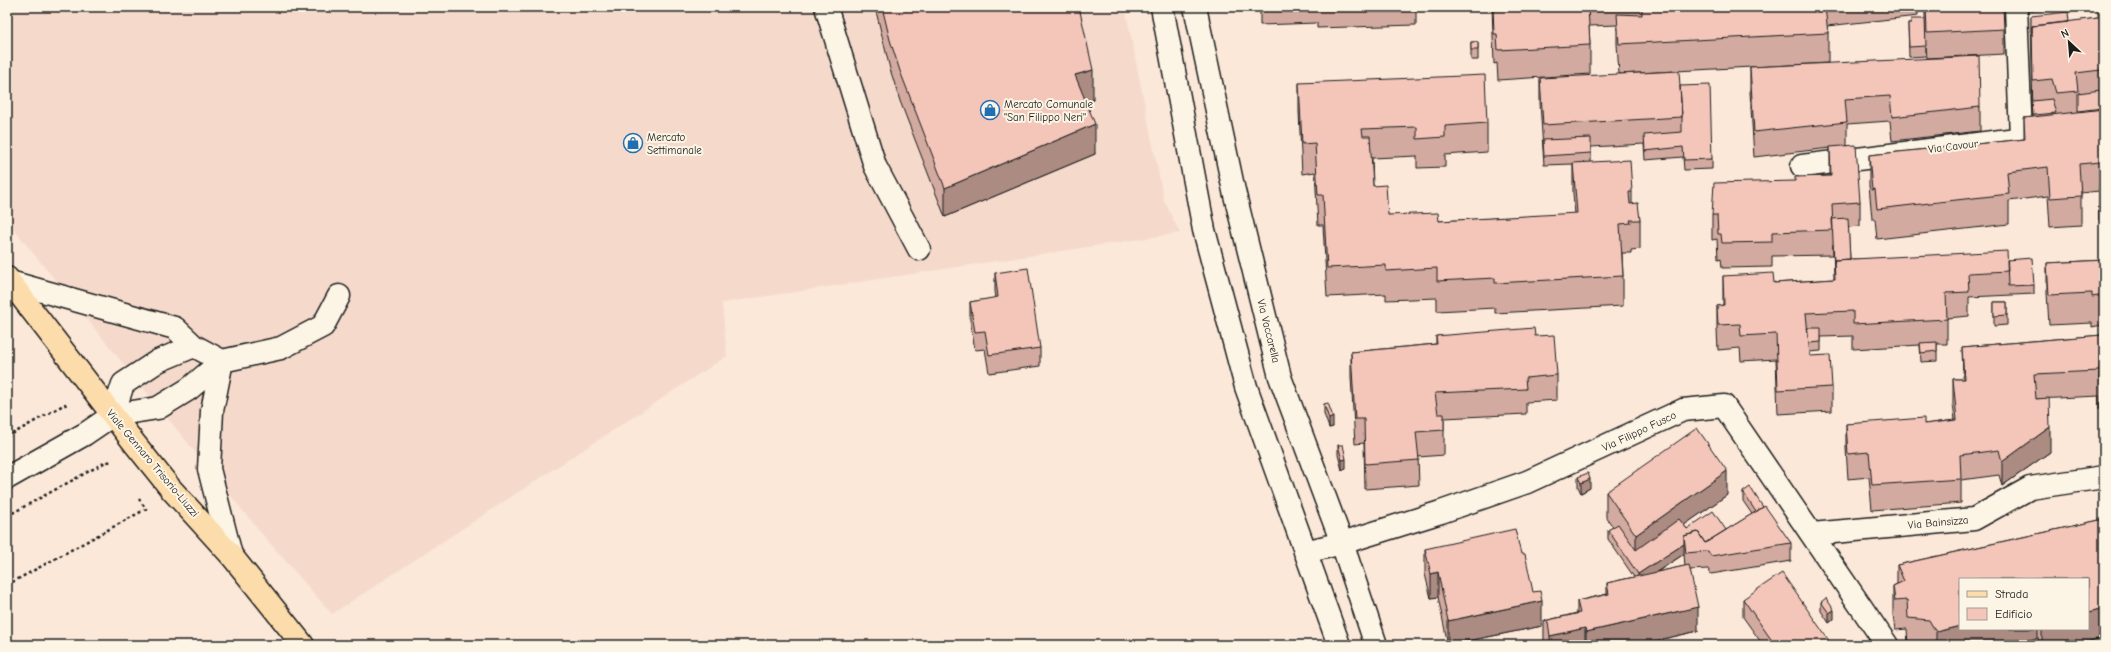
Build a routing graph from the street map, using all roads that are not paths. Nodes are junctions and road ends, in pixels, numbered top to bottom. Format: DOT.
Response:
graph roads {
  1 [pos="826,7"];
  2 [pos="1162,7"];
  3 [pos="1195,7"];
  4 [pos="2016,7"];
  5 [pos="2104,128"];
  6 [pos="2021,137"];
  7 [pos="1802,166"];
  8 [pos="920,249"];
  9 [pos="8,280"];
  10 [pos="339,296"];
  11 [pos="194,346"];
  12 [pos="222,361"];
  13 [pos="113,415"];
  14 [pos="2104,477"];
  15 [pos="7,478"];
  16 [pos="1812,534"];
  17 [pos="1342,543"];
  18 [pos="1305,552"];
  19 [pos="231,555"];
  20 [pos="303,645"];
  21 [pos="1339,645"];
  22 [pos="1376,645"];
  23 [pos="1887,645"];
  1 -- 8 [label="street"];
  2 -- 18 [label="street"];
  3 -- 17 [label="street, Via Vaccarella"];
  4 -- 6 [label="street"];
  5 -- 6 [label="street, Via Cavour"];
  6 -- 7 [label="street, Via Cavour"];
  9 -- 11 [label="street"];
  9 -- 13 [label="main road, Viale Gennaro Trisorio-Liuzzi"];
  10 -- 12 [label="street"];
  11 -- 12 [label="street"];
  11 -- 13 [label="street"];
  12 -- 13 [label="street"];
  12 -- 19 [label="street"];
  13 -- 15 [label="street"];
  13 -- 19 [label="main road, Viale Gennaro Trisorio-Liuzzi"];
  14 -- 16 [label="street, Via Bainsizza"];
  16 -- 17 [label="street, Via Filippo Fusco"];
  16 -- 23 [label="street, Via Filippo Fusco"];
  17 -- 18 [label="street, Via Filippo Fusco"];
  17 -- 22 [label="street, Via Vaccarella"];
  18 -- 21 [label="street"];
  19 -- 20 [label="main road, Viale Gennaro Trisorio-Liuzzi"];
}
